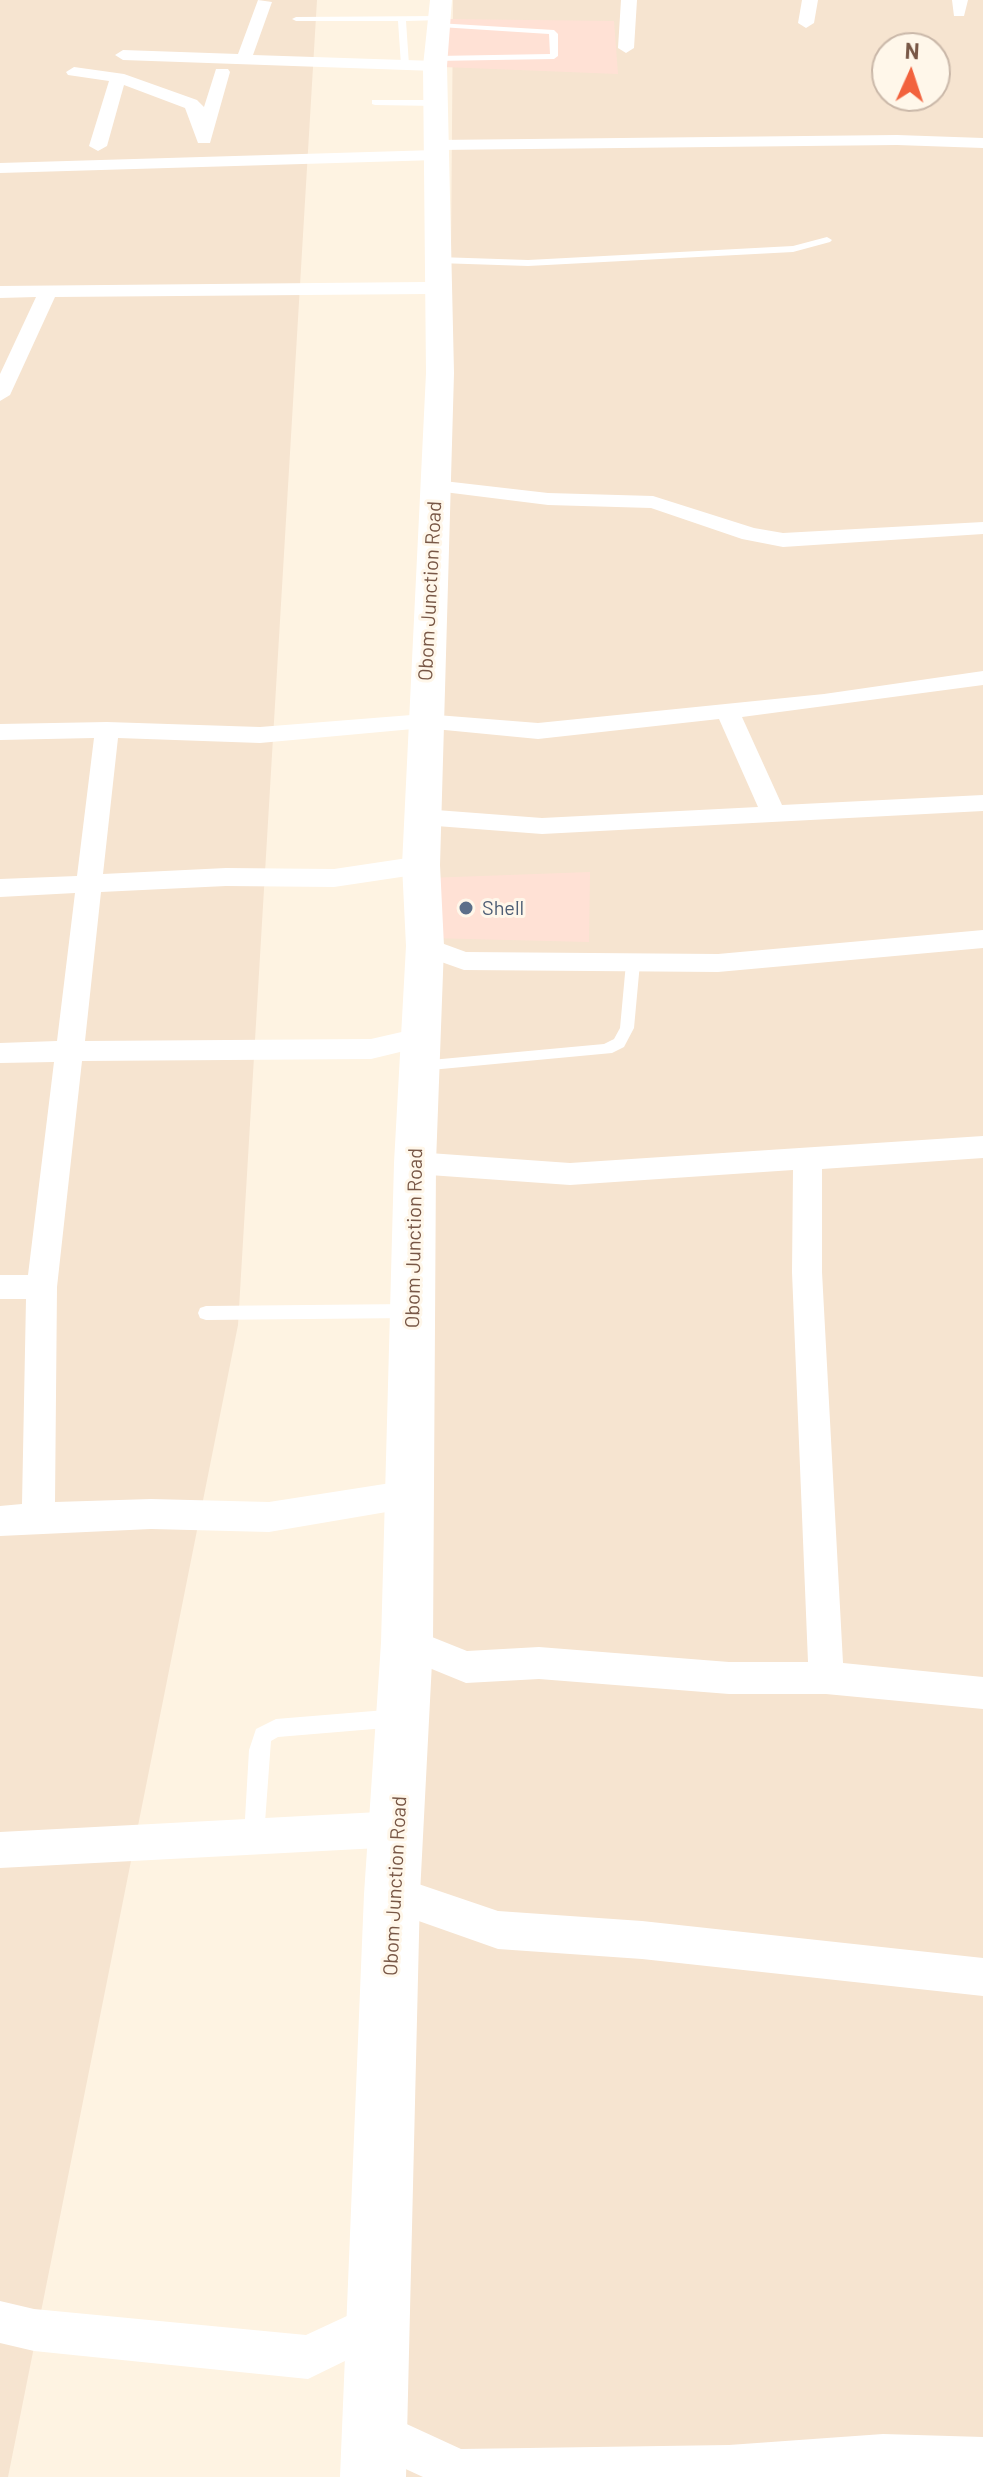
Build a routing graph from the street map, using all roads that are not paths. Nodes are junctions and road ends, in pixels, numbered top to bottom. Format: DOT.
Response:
graph roads {
  1 [pos="629,0"];
  2 [pos="810,0"];
  3 [pos="264,2"];
  4 [pos="296,19"];
  5 [pos="806,23"];
  6 [pos="626,48"];
  7 [pos="123,55"];
  8 [pos="244,59"];
  9 [pos="431,65"];
  10 [pos="74,72"];
  11 [pos="222,72"];
  12 [pos="118,77"];
  13 [pos="375,102"];
  14 [pos="204,139"];
  15 [pos="983,143"];
  16 [pos="98,146"];
  17 [pos="198,161"];
  18 [pos="0,168"];
  19 [pos="827,240"];
  20 [pos="440,271"];
  21 [pos="49,290"];
  22 [pos="0,292"];
  23 [pos="0,395"];
  24 [pos="435,486"];
  25 [pos="983,528"];
  26 [pos="983,678"];
  27 [pos="728,712"];
  28 [pos="424,721"];
  29 [pos="107,730"];
  30 [pos="0,732"];
  31 [pos="983,803"];
  32 [pos="774,814"];
  33 [pos="423,817"];
  34 [pos="421,865"];
  35 [pos="87,882"];
  36 [pos="0,888"];
  37 [pos="983,939"];
  38 [pos="425,946"];
  39 [pos="633,963"];
  40 [pos="68,1052"];
  41 [pos="419,1052"];
  42 [pos="0,1053"];
  43 [pos="983,1147"];
  44 [pos="808,1158"];
  45 [pos="415,1163"];
  46 [pos="0,1287"];
  47 [pos="42,1287"];
  48 [pos="411,1311"];
  49 [pos="206,1313"];
  50 [pos="410,1494"];
  51 [pos="38,1517"];
  52 [pos="0,1521"];
  53 [pos="407,1643"];
  54 [pos="826,1678"];
  55 [pos="983,1693"];
  56 [pos="403,1717"];
  57 [pos="398,1829"];
  58 [pos="254,1836"];
  59 [pos="0,1850"];
  60 [pos="392,1894"];
  61 [pos="983,1977"];
  62 [pos="0,2322"];
  63 [pos="377,2323"];
  64 [pos="374,2431"];
  65 [pos="983,2459"];
  66 [pos="373,2477"];
  1 -- 6 [label="street"];
  2 -- 5 [label="street"];
  3 -- 8 [label="street"];
  4 -- 9 [label="lane"];
  7 -- 8 [label="street"];
  8 -- 9 [label="street"];
  9 -- 9 [label="lane"];
  9 -- 13 [label="lane"];
  9 -- 15 [label="street"];
  9 -- 17 [label="street"];
  9 -- 20 [label="main road, Obom Junction Road"];
  10 -- 12 [label="street"];
  11 -- 14 [label="street"];
  12 -- 14 [label="street"];
  12 -- 16 [label="street"];
  14 -- 17 [label="street"];
  17 -- 18 [label="street"];
  19 -- 20 [label="lane"];
  20 -- 21 [label="street"];
  20 -- 24 [label="main road, Obom Junction Road"];
  21 -- 22 [label="street"];
  21 -- 23 [label="street"];
  24 -- 25 [label="street"];
  24 -- 28 [label="main road, Obom Junction Road"];
  26 -- 27 [label="street"];
  27 -- 28 [label="street"];
  27 -- 32 [label="street"];
  28 -- 29 [label="street"];
  28 -- 33 [label="main road, Obom Junction Road"];
  29 -- 30 [label="street"];
  29 -- 35 [label="street"];
  31 -- 32 [label="street"];
  32 -- 33 [label="street"];
  33 -- 34 [label="main road, Obom Junction Road"];
  34 -- 35 [label="street"];
  34 -- 38 [label="main road, Obom Junction Road"];
  35 -- 36 [label="street"];
  35 -- 40 [label="street"];
  37 -- 39 [label="street"];
  38 -- 39 [label="street"];
  38 -- 41 [label="main road, Obom Junction Road"];
  39 -- 41 [label="lane"];
  40 -- 41 [label="street"];
  40 -- 42 [label="street"];
  40 -- 47 [label="street"];
  41 -- 45 [label="main road, Obom Junction Road"];
  43 -- 44 [label="street"];
  44 -- 45 [label="street"];
  44 -- 54 [label="street"];
  45 -- 48 [label="main road, Obom Junction Road"];
  46 -- 47 [label="street"];
  47 -- 51 [label="street"];
  48 -- 49 [label="lane"];
  48 -- 50 [label="main road, Obom Junction Road"];
  50 -- 51 [label="street"];
  50 -- 53 [label="main road, Obom Junction Road"];
  51 -- 52 [label="street"];
  53 -- 54 [label="street"];
  53 -- 56 [label="main road, Obom Junction Road"];
  54 -- 55 [label="street"];
  56 -- 57 [label="main road, Obom Junction Road"];
  56 -- 58 [label="lane"];
  57 -- 58 [label="street"];
  57 -- 60 [label="main road, Obom Junction Road"];
  58 -- 59 [label="street"];
  60 -- 61 [label="street"];
  60 -- 63 [label="main road, Obom Junction Road"];
  62 -- 63 [label="street"];
  63 -- 64 [label="main road, Obom Junction Road"];
  64 -- 65 [label="street"];
  64 -- 66 [label="main road, Obom Junction Road"];
}
